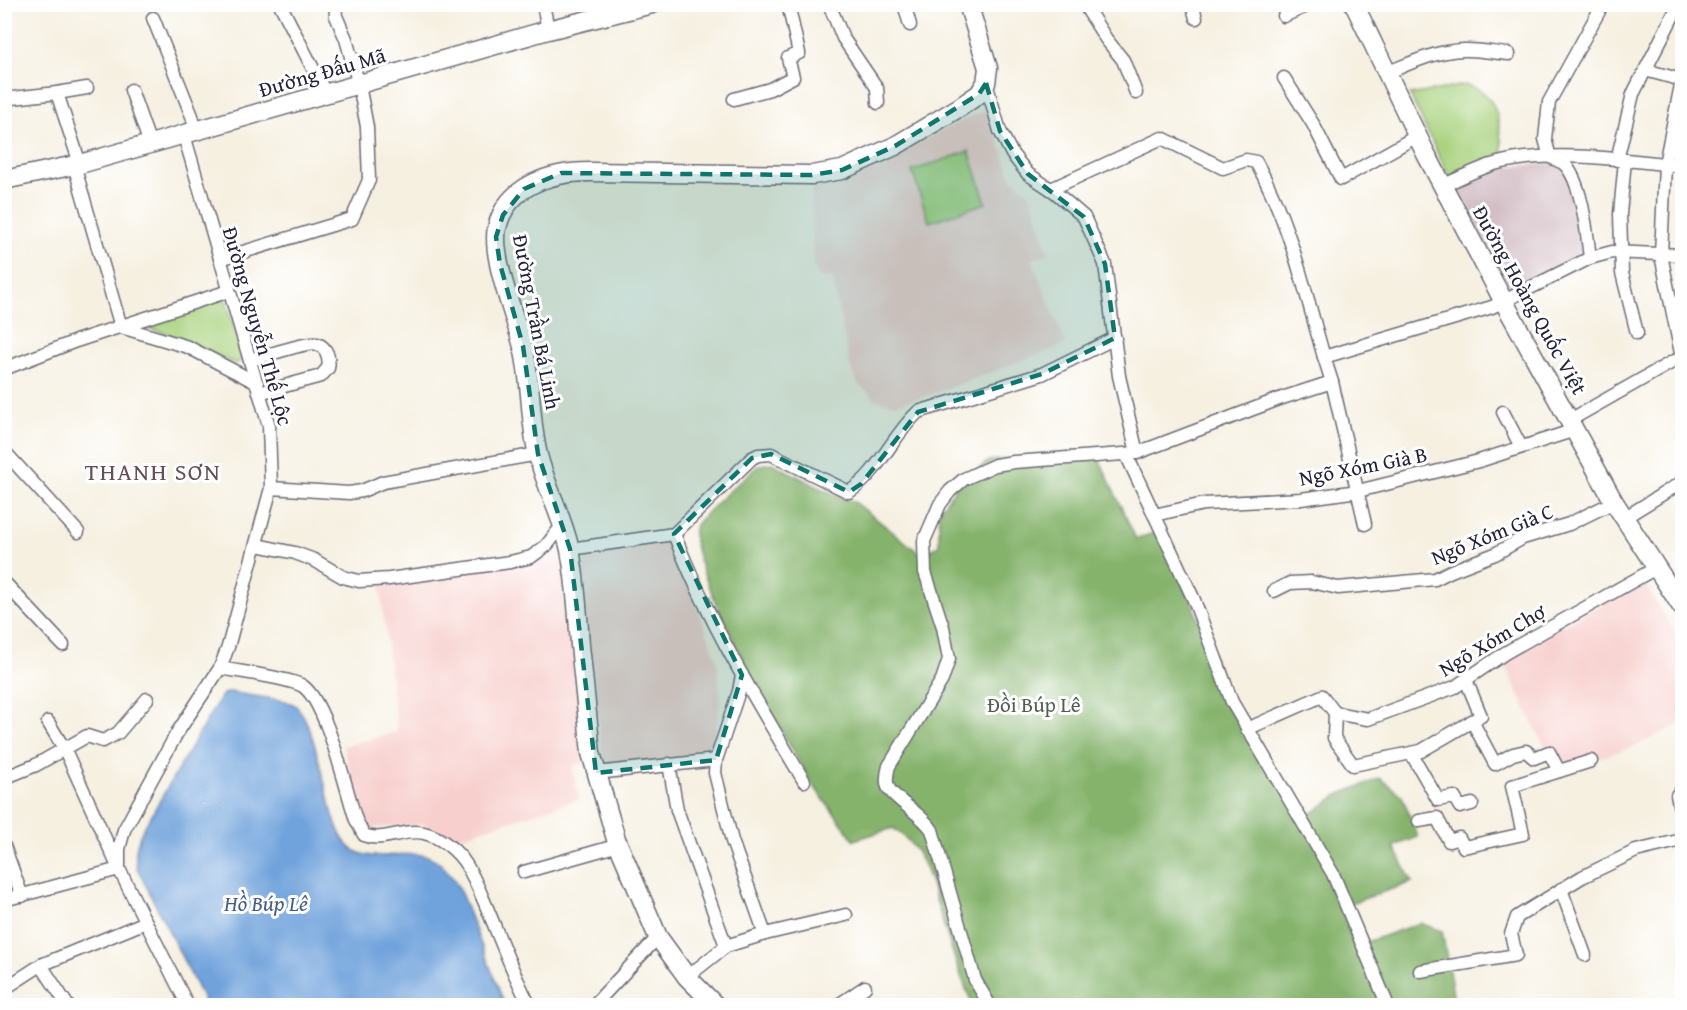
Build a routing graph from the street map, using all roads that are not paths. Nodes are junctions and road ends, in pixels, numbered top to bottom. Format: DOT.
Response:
graph roads {
  1 [pos="280,4"];
  2 [pos="335,4"];
  3 [pos="543,4"];
  4 [pos="652,4"];
  5 [pos="788,4"];
  6 [pos="829,4"];
  7 [pos="904,4"];
  8 [pos="968,4"];
  9 [pos="1084,4"];
  10 [pos="1192,4"];
  11 [pos="1311,4"];
  12 [pos="1354,4"];
  13 [pos="1603,4"];
  14 [pos="1679,4"];
  15 [pos="1284,16"];
  16 [pos="153,18"];
  17 [pos="1196,18"];
  18 [pos="910,25"];
  19 [pos="548,30"];
  20 [pos="1509,54"];
  21 [pos="1645,70"];
  22 [pos="1386,73"];
  23 [pos="1284,78"];
  24 [pos="1682,80"];
  25 [pos="986,83"];
  26 [pos="359,85"];
  27 [pos="87,88"];
  28 [pos="131,90"];
  29 [pos="57,93"];
  30 [pos="1136,93"];
  31 [pos="326,94"];
  32 [pos="4,99"];
  33 [pos="735,99"];
  34 [pos="878,102"];
  35 [pos="190,133"];
  36 [pos="1417,136"];
  37 [pos="150,144"];
  38 [pos="1550,157"];
  39 [pos="1621,160"];
  40 [pos="1665,164"];
  41 [pos="77,165"];
  42 [pos="1683,166"];
  43 [pos="4,180"];
  44 [pos="1442,186"];
  45 [pos="1051,189"];
  46 [pos="1621,252"];
  47 [pos="1660,255"];
  48 [pos="1683,255"];
  49 [pos="1590,258"];
  50 [pos="220,259"];
  51 [pos="229,291"];
  52 [pos="1504,302"];
  53 [pos="121,327"];
  54 [pos="1637,333"];
  55 [pos="1115,338"];
  56 [pos="1324,357"];
  57 [pos="250,360"];
  58 [pos="1678,360"];
  59 [pos="4,369"];
  60 [pos="1332,382"];
  61 [pos="258,388"];
  62 [pos="1503,412"];
  63 [pos="1572,425"];
  64 [pos="1521,447"];
  65 [pos="4,451"];
  66 [pos="1132,453"];
  67 [pos="538,454"];
  68 [pos="1683,482"];
  69 [pos="271,488"];
  70 [pos="1358,491"];
  71 [pos="1614,502"];
  72 [pos="1154,515"];
  73 [pos="1624,518"];
  74 [pos="1365,524"];
  75 [pos="562,526"];
  76 [pos="78,532"];
  77 [pos="674,534"];
  78 [pos="257,545"];
  79 [pos="570,549"];
  80 [pos="1656,568"];
  81 [pos="4,582"];
  82 [pos="1274,591"];
  83 [pos="1683,607"];
  84 [pos="63,645"];
  85 [pos="220,668"];
  86 [pos="742,675"];
  87 [pos="1466,680"];
  88 [pos="147,699"];
  89 [pos="1335,713"];
  90 [pos="1473,721"];
  91 [pos="48,722"];
  92 [pos="1247,729"];
  93 [pos="65,750"];
  94 [pos="1410,753"];
  95 [pos="716,760"];
  96 [pos="1591,761"];
  97 [pos="669,764"];
  98 [pos="1559,771"];
  99 [pos="596,773"];
  100 [pos="4,778"];
  101 [pos="804,782"];
  102 [pos="1683,789"];
  103 [pos="1472,804"];
  104 [pos="1683,817"];
  105 [pos="1419,821"];
  106 [pos="1683,840"];
  107 [pos="619,845"];
  108 [pos="4,846"];
  109 [pos="119,868"];
  110 [pos="524,872"];
  111 [pos="1562,889"];
  112 [pos="22,896"];
  113 [pos="4,900"];
  114 [pos="846,915"];
  115 [pos="146,922"];
  116 [pos="765,934"];
  117 [pos="658,937"];
  118 [pos="726,946"];
  119 [pos="1585,955"];
  120 [pos="41,965"];
  121 [pos="1420,971"];
  122 [pos="687,977"];
  123 [pos="865,987"];
  124 [pos="4,989"];
  125 [pos="68,1005"];
  126 [pos="188,1005"];
  127 [pos="530,1005"];
  128 [pos="592,1005"];
  129 [pos="716,1005"];
  130 [pos="837,1005"];
  131 [pos="990,1005"];
  132 [pos="1388,1005"];
  1 -- 31 [label="street"];
  2 -- 26 [label="street"];
  3 -- 19 [label="street"];
  4 -- 19 [label="street, Đường Đấu Mã"];
  5 -- 33 [label="street"];
  6 -- 34 [label="street"];
  7 -- 18 [label="street"];
  8 -- 25 [label="street"];
  9 -- 30 [label="street"];
  10 -- 17 [label="street"];
  11 -- 15 [label="street"];
  12 -- 22 [label="street, Đường Hoàng Quốc Việt"];
  13 -- 38 [label="street"];
  14 -- 21 [label="street"];
  16 -- 35 [label="street, Đường Nguyễn Thế Lộc"];
  19 -- 26 [label="street, Đường Đấu Mã"];
  20 -- 22 [label="street"];
  21 -- 24 [label="street"];
  21 -- 39 [label="street"];
  22 -- 36 [label="street, Đường Hoàng Quốc Việt"];
  23 -- 36 [label="street"];
  24 -- 40 [label="street"];
  25 -- 45 [label="street"];
  25 -- 67 [label="street, Đường Trần Bá Linh"];
  26 -- 31 [label="street, Đường Đấu Mã"];
  26 -- 50 [label="street"];
  27 -- 29 [label="street"];
  28 -- 37 [label="street"];
  29 -- 32 [label="street"];
  29 -- 41 [label="street"];
  31 -- 35 [label="street, Đường Đấu Mã"];
  35 -- 37 [label="street, Đường Đấu Mã"];
  35 -- 50 [label="street, Đường Nguyễn Thế Lộc"];
  36 -- 44 [label="street, Đường Hoàng Quốc Việt"];
  37 -- 41 [label="street, Đường Đấu Mã"];
  38 -- 39 [label="street"];
  38 -- 44 [label="street"];
  38 -- 49 [label="street"];
  39 -- 40 [label="street"];
  39 -- 46 [label="street"];
  40 -- 42 [label="street"];
  40 -- 47 [label="street"];
  41 -- 43 [label="street, Đường Đấu Mã"];
  41 -- 53 [label="street"];
  44 -- 52 [label="street, Đường Hoàng Quốc Việt"];
  45 -- 55 [label="street"];
  45 -- 56 [label="street"];
  46 -- 47 [label="street"];
  46 -- 49 [label="street"];
  46 -- 54 [label="street"];
  47 -- 48 [label="street"];
  47 -- 58 [label="street"];
  49 -- 52 [label="street"];
  50 -- 51 [label="street, Đường Nguyễn Thế Lộc"];
  51 -- 53 [label="street"];
  51 -- 57 [label="street, Đường Nguyễn Thế Lộc"];
  52 -- 56 [label="street"];
  52 -- 63 [label="street, Đường Hoàng Quốc Việt"];
  53 -- 59 [label="street"];
  53 -- 61 [label="street"];
  55 -- 66 [label="street"];
  55 -- 77 [label="street"];
  56 -- 60 [label="street"];
  57 -- 61 [label="street, Đường Nguyễn Thế Lộc"];
  57 -- 61 [label="street"];
  58 -- 63 [label="street, Ngõ Xóm Già B"];
  60 -- 66 [label="street"];
  60 -- 70 [label="street"];
  61 -- 69 [label="street, Đường Nguyễn Thế Lộc"];
  62 -- 64 [label="street"];
  63 -- 64 [label="street, Ngõ Xóm Già B"];
  63 -- 71 [label="street, Đường Hoàng Quốc Việt"];
  64 -- 70 [label="street, Ngõ Xóm Già B"];
  65 -- 76 [label="street"];
  66 -- 72 [label="street"];
  66 -- 131 [label="street"];
  67 -- 69 [label="street"];
  67 -- 75 [label="street, Đường Trần Bá Linh"];
  68 -- 73 [label="street"];
  69 -- 78 [label="street, Đường Nguyễn Thế Lộc"];
  70 -- 72 [label="street, Ngõ Xóm Già B"];
  70 -- 74 [label="street"];
  71 -- 73 [label="street, Đường Hoàng Quốc Việt"];
  71 -- 82 [label="street, Ngõ Xóm Già C"];
  72 -- 92 [label="street"];
  73 -- 80 [label="street, Đường Hoàng Quốc Việt"];
  75 -- 78 [label="street"];
  75 -- 79 [label="street, Đường Trần Bá Linh"];
  77 -- 79 [label="street"];
  77 -- 86 [label="street"];
  78 -- 85 [label="street, Đường Nguyễn Thế Lộc"];
  79 -- 99 [label="street, Đường Trần Bá Linh"];
  80 -- 83 [label="street, Đường Hoàng Quốc Việt"];
  80 -- 87 [label="street, Ngõ Xóm Chợ"];
  81 -- 84 [label="street"];
  85 -- 109 [label="street, Đường Nguyễn Thế Lộc"];
  85 -- 127 [label="street"];
  86 -- 95 [label="street"];
  86 -- 101 [label="street"];
  87 -- 89 [label="street, Ngõ Xóm Chợ"];
  87 -- 90 [label="street"];
  88 -- 93 [label="street"];
  89 -- 92 [label="street, Ngõ Xóm Chợ"];
  89 -- 94 [label="street"];
  90 -- 94 [label="street"];
  90 -- 98 [label="street"];
  91 -- 93 [label="street"];
  92 -- 132 [label="street"];
  93 -- 100 [label="street"];
  93 -- 109 [label="street"];
  94 -- 103 [label="street"];
  95 -- 97 [label="street"];
  95 -- 116 [label="street"];
  96 -- 98 [label="street"];
  97 -- 99 [label="street"];
  97 -- 118 [label="street"];
  98 -- 105 [label="street"];
  99 -- 107 [label="street, Đường Trần Bá Linh"];
  102 -- 104 [label="street"];
  106 -- 111 [label="street"];
  107 -- 110 [label="street"];
  107 -- 117 [label="street, Đường Trần Bá Linh"];
  108 -- 112 [label="street"];
  109 -- 112 [label="street"];
  109 -- 115 [label="street"];
  111 -- 119 [label="street"];
  111 -- 121 [label="street"];
  112 -- 113 [label="street"];
  114 -- 116 [label="street"];
  115 -- 120 [label="street"];
  115 -- 126 [label="street"];
  116 -- 118 [label="street"];
  117 -- 122 [label="street, Đường Trần Bá Linh"];
  117 -- 128 [label="street"];
  118 -- 122 [label="street"];
  120 -- 124 [label="street"];
  120 -- 125 [label="street"];
  122 -- 129 [label="street, Đường Trần Bá Linh"];
  123 -- 130 [label="street"];
}
